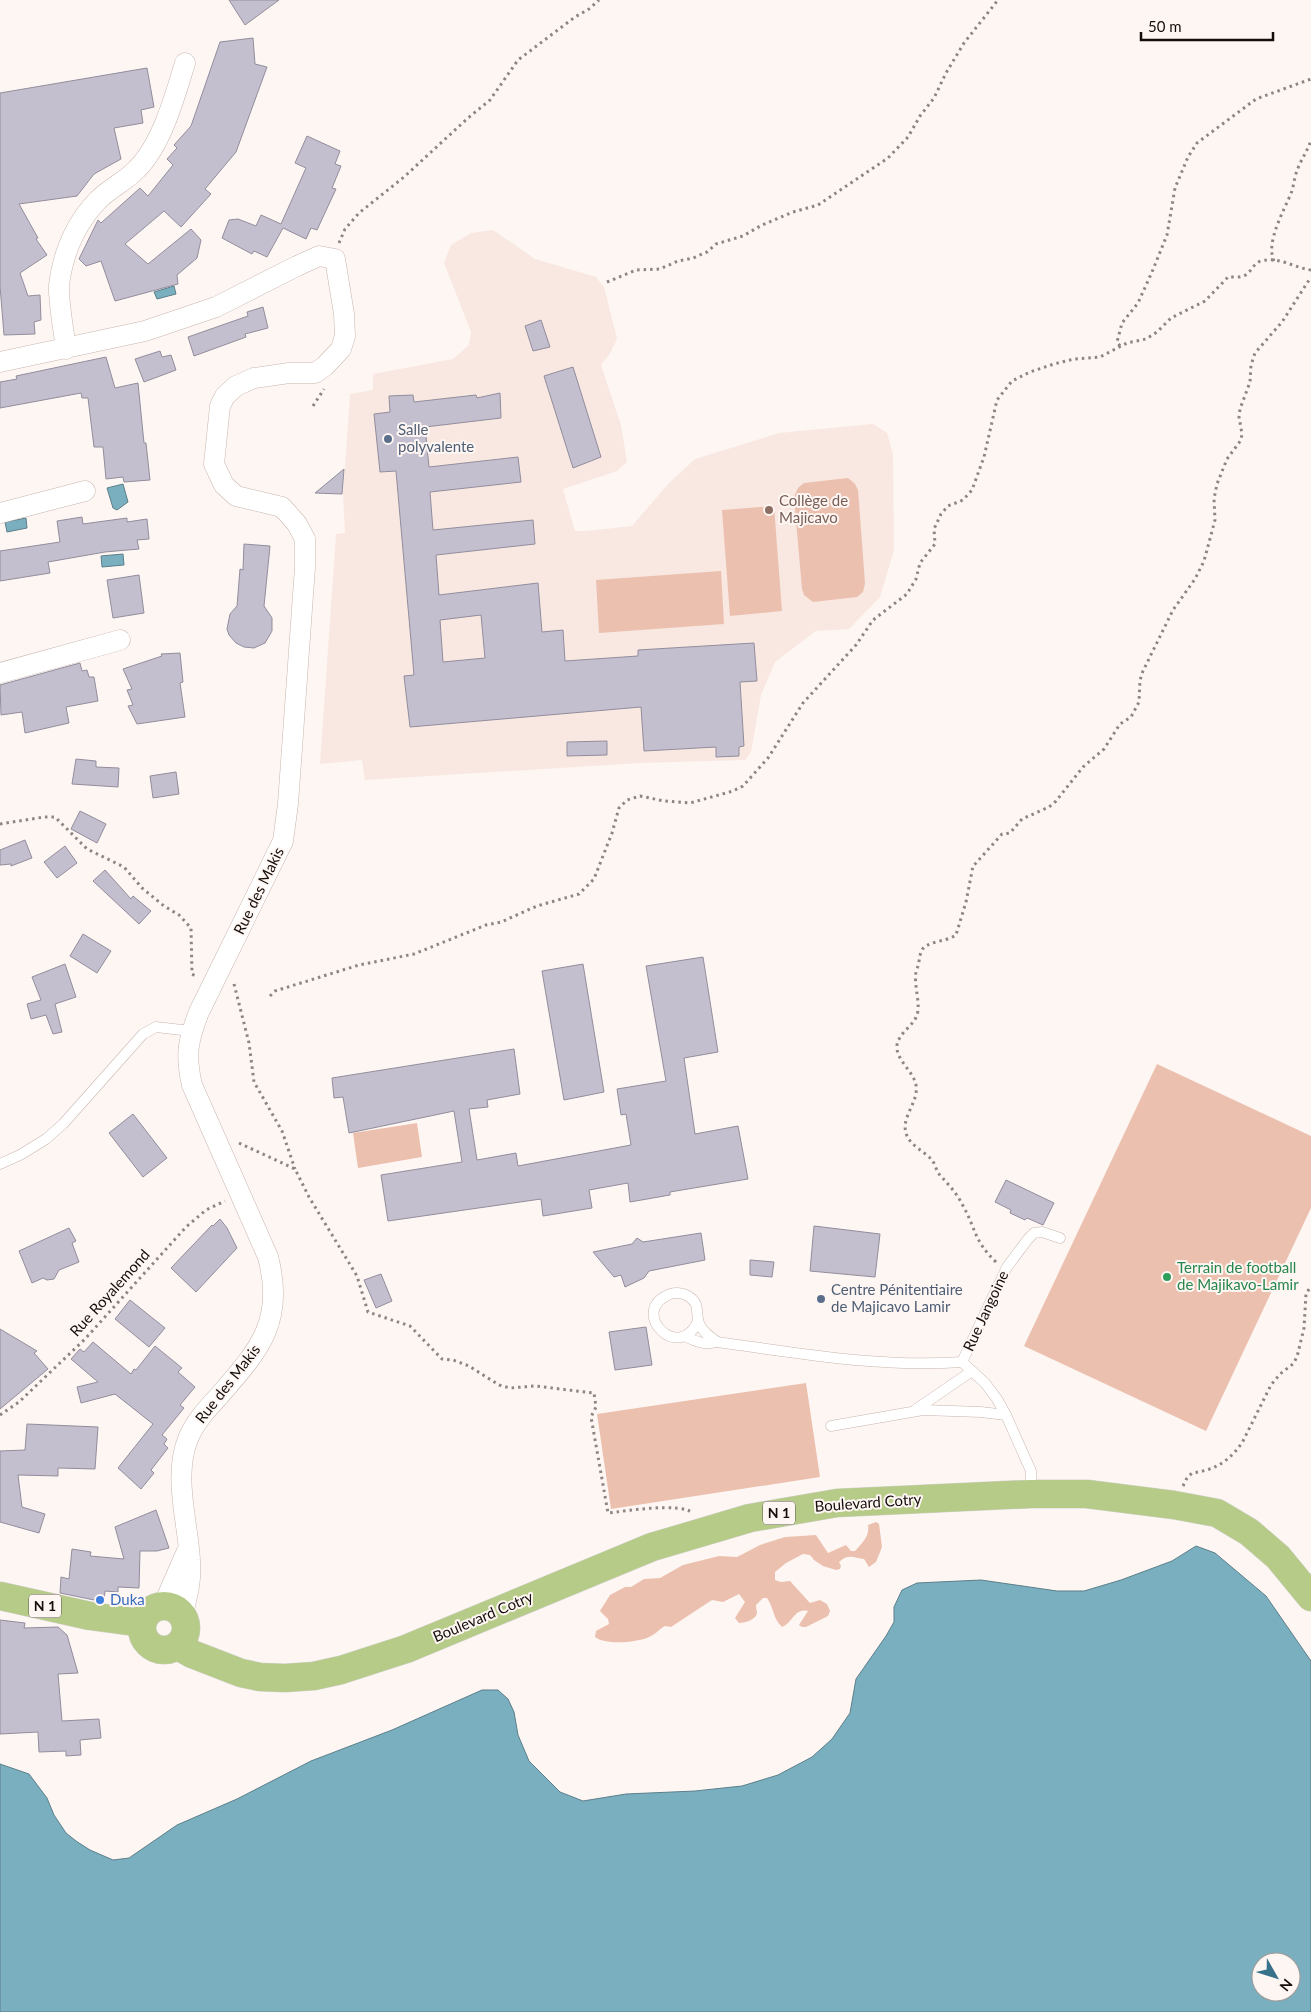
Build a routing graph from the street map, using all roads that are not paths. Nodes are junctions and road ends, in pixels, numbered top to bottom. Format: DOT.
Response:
graph roads {
  1 [pos="185,62"];
  2 [pos="66,349"];
  3 [pos="0,362"];
  4 [pos="85,491"];
  5 [pos="0,513"];
  6 [pos="120,640"];
  7 [pos="0,673"];
  8 [pos="191,1031"];
  9 [pos="0,1164"];
  10 [pos="1060,1238"];
  11 [pos="698,1321"];
  12 [pos="685,1336"];
  13 [pos="717,1342"];
  14 [pos="962,1362"];
  15 [pos="972,1371"];
  16 [pos="912,1412"];
  17 [pos="1006,1415"];
  18 [pos="831,1426"];
  19 [pos="1031,1494"];
  20 [pos="1278,1557"];
  21 [pos="1303,1570"];
  22 [pos="0,1596"];
  23 [pos="1311,1597"];
  24 [pos="166,1627"];
  1 -- 2 [label="street"];
  2 -- 3 [label="street"];
  2 -- 8 [label="street, Rue des Makis"];
  4 -- 5 [label="street"];
  6 -- 7 [label="street"];
  8 -- 9 [label="lane"];
  8 -- 24 [label="street, Rue des Makis"];
  10 -- 14 [label="lane, Rue Jangoine"];
  11 -- 12 [label="lane"];
  11 -- 12 [label="lane"];
  11 -- 13 [label="lane"];
  12 -- 13 [label="lane"];
  13 -- 14 [label="lane"];
  14 -- 15 [label="lane, Rue Jangoine"];
  15 -- 16 [label="lane"];
  15 -- 17 [label="lane, Rue Jangoine"];
  16 -- 17 [label="lane"];
  16 -- 18 [label="lane"];
  17 -- 19 [label="lane, Rue Jangoine"];
  19 -- 20 [label="main road, Boulevard Cotry / N 1"];
  19 -- 24 [label="main road, Boulevard Cotry / N 1"];
  20 -- 21 [label="lane"];
  20 -- 23 [label="main road, Boulevard Cotry / N 1"];
  22 -- 24 [label="main road, N 1"];
}
